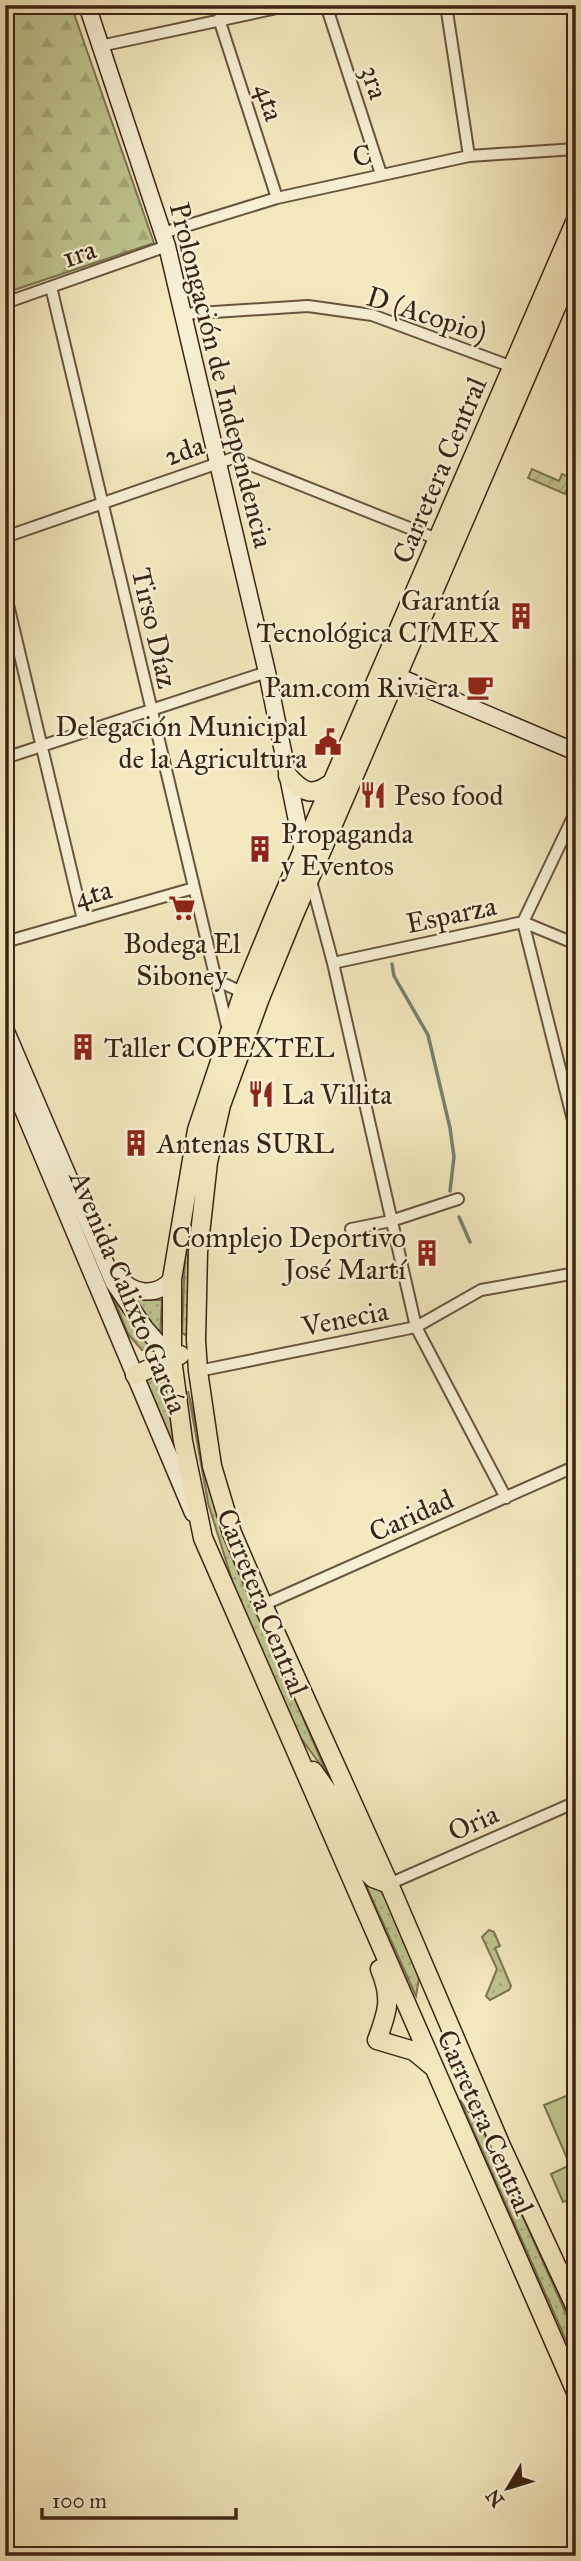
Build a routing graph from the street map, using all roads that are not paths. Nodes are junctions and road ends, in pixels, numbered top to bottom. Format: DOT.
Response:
graph roads {
  1 [pos="87,5"];
  2 [pos="291,5"];
  3 [pos="326,5"];
  4 [pos="446,5"];
  5 [pos="219,19"];
  6 [pos="100,46"];
  7 [pos="576,149"];
  8 [pos="469,156"];
  9 [pos="381,174"];
  10 [pos="277,198"];
  11 [pos="576,220"];
  12 [pos="165,240"];
  13 [pos="576,261"];
  14 [pos="51,286"];
  15 [pos="5,303"];
  16 [pos="183,314"];
  17 [pos="520,370"];
  18 [pos="219,463"];
  19 [pos="102,503"];
  20 [pos="5,537"];
  21 [pos="446,542"];
  22 [pos="5,592"];
  23 [pos="267,673"];
  24 [pos="389,673"];
  25 [pos="152,710"];
  26 [pos="42,746"];
  27 [pos="576,752"];
  28 [pos="5,758"];
  29 [pos="288,776"];
  30 [pos="341,785"];
  31 [pos="576,811"];
  32 [pos="303,851"];
  33 [pos="310,878"];
  34 [pos="194,888"];
  35 [pos="285,914"];
  36 [pos="83,920"];
  37 [pos="523,922"];
  38 [pos="323,926"];
  39 [pos="5,942"];
  40 [pos="576,944"];
  41 [pos="333,963"];
  42 [pos="216,980"];
  43 [pos="252,996"];
  44 [pos="5,1029"];
  45 [pos="229,1033"];
  46 [pos="5,1066"];
  47 [pos="570,1088"];
  48 [pos="206,1132"];
  49 [pos="576,1132"];
  50 [pos="458,1199"];
  51 [pos="391,1221"];
  52 [pos="351,1228"];
  53 [pos="176,1248"];
  54 [pos="198,1252"];
  55 [pos="102,1257"];
  56 [pos="576,1273"];
  57 [pos="172,1279"];
  58 [pos="416,1327"];
  59 [pos="196,1340"];
  60 [pos="172,1359"];
  61 [pos="198,1371"];
  62 [pos="135,1374"];
  63 [pos="212,1466"];
  64 [pos="576,1466"];
  65 [pos="506,1498"];
  66 [pos="203,1538"];
  67 [pos="264,1605"];
  68 [pos="294,1746"];
  69 [pos="576,1802"];
  70 [pos="389,1884"];
  71 [pos="370,1922"];
  72 [pos="447,2018"];
  73 [pos="418,2030"];
  74 [pos="437,2074"];
  75 [pos="576,2308"];
  76 [pos="576,2392"];
  1 -- 6 [label="street, Prolongación de Independencia"];
  2 -- 5 [label="street"];
  3 -- 9 [label="street, 3ra"];
  4 -- 8 [label="street"];
  5 -- 6 [label="street"];
  5 -- 10 [label="street, 4ta"];
  6 -- 12 [label="street, Prolongación de Independencia"];
  7 -- 8 [label="street, C"];
  8 -- 9 [label="street, C"];
  9 -- 10 [label="street, C"];
  10 -- 12 [label="street, C"];
  11 -- 17 [label="main road, Carretera Central"];
  12 -- 14 [label="street, 1ra"];
  12 -- 16 [label="street, Prolongación de Independencia"];
  13 -- 17 [label="main road, Carretera Central"];
  14 -- 15 [label="street, 1ra"];
  14 -- 19 [label="street, Tirso Díaz"];
  16 -- 17 [label="street, D (Acopio)"];
  16 -- 18 [label="street, Prolongación de Independencia"];
  17 -- 21 [label="main road, Carretera Central"];
  18 -- 19 [label="street, 2da"];
  18 -- 21 [label="street, 2da"];
  18 -- 23 [label="street, Prolongación de Independencia"];
  19 -- 20 [label="street, 2da"];
  19 -- 25 [label="street, Tirso Díaz"];
  21 -- 24 [label="main road, Carretera Central"];
  22 -- 26 [label="street"];
  23 -- 25 [label="street"];
  23 -- 29 [label="street, Prolongación de Independencia"];
  24 -- 27 [label="street"];
  24 -- 30 [label="main road, Carretera Central"];
  25 -- 26 [label="street"];
  25 -- 34 [label="street, Tirso Díaz"];
  26 -- 28 [label="street"];
  26 -- 36 [label="street"];
  29 -- 30 [label="main road"];
  29 -- 32 [label="street, Prolongación de Independencia"];
  30 -- 32 [label="main road, Carretera Central"];
  30 -- 33 [label="main road, Carretera Central"];
  31 -- 37 [label="street"];
  32 -- 33 [label="street, Prolongación de Independencia"];
  32 -- 35 [label="main road, Carretera Central"];
  33 -- 35 [label="main road, Carretera Central"];
  33 -- 38 [label="street, Prolongación de Independencia"];
  34 -- 36 [label="street, 4ta"];
  34 -- 42 [label="street, Tirso Díaz"];
  35 -- 38 [label="street"];
  35 -- 43 [label="main road, Carretera Central"];
  36 -- 39 [label="street, 4ta"];
  37 -- 40 [label="street, Esparza"];
  37 -- 41 [label="street, Esparza"];
  37 -- 47 [label="street"];
  38 -- 41 [label="street, Prolongación de Independencia"];
  41 -- 51 [label="street, Prolongación de Independencia"];
  42 -- 43 [label="street"];
  42 -- 45 [label="street, Tirso Díaz"];
  43 -- 45 [label="main road, Carretera Central"];
  43 -- 48 [label="main road, Carretera Central"];
  44 -- 55 [label="street, Avenida Calixto García"];
  45 -- 48 [label="main road, Carretera Central"];
  46 -- 62 [label="street, Avenida Calixto García"];
  47 -- 49 [label="street"];
  48 -- 53 [label="main road, Carretera Central"];
  48 -- 54 [label="main road, Carretera Central"];
  50 -- 51 [label="street"];
  51 -- 52 [label="street"];
  51 -- 58 [label="street, Prolongación de Independencia"];
  53 -- 54 [label="main road"];
  53 -- 57 [label="main road, Carretera Central"];
  54 -- 59 [label="main road, Carretera Central"];
  55 -- 57 [label="street"];
  55 -- 60 [label="street, Avenida Calixto García"];
  56 -- 58 [label="street, Venecia"];
  57 -- 60 [label="main road, Carretera Central"];
  58 -- 61 [label="street, Venecia"];
  58 -- 65 [label="street, Prolongación de Independencia"];
  59 -- 60 [label="main road"];
  59 -- 61 [label="main road, Carretera Central"];
  60 -- 62 [label="main road"];
  60 -- 63 [label="main road"];
  60 -- 66 [label="main road, Carretera Central"];
  61 -- 63 [label="main road, Carretera Central"];
  62 -- 66 [label="street, Avenida Calixto García"];
  63 -- 67 [label="main road, Carretera Central"];
  64 -- 65 [label="street, Caridad"];
  65 -- 67 [label="street, Caridad"];
  66 -- 68 [label="main road, Carretera Central"];
  67 -- 70 [label="main road, Carretera Central"];
  68 -- 70 [label="main road"];
  68 -- 71 [label="main road, Carretera Central"];
  69 -- 70 [label="street, Oria"];
  70 -- 72 [label="main road, Carretera Central"];
  71 -- 73 [label="main road, Carretera Central"];
  71 -- 74 [label="main road"];
  72 -- 73 [label="main road"];
  72 -- 75 [label="main road, Carretera Central"];
  73 -- 74 [label="main road, Carretera Central"];
  74 -- 76 [label="main road, Carretera Central"];
}
